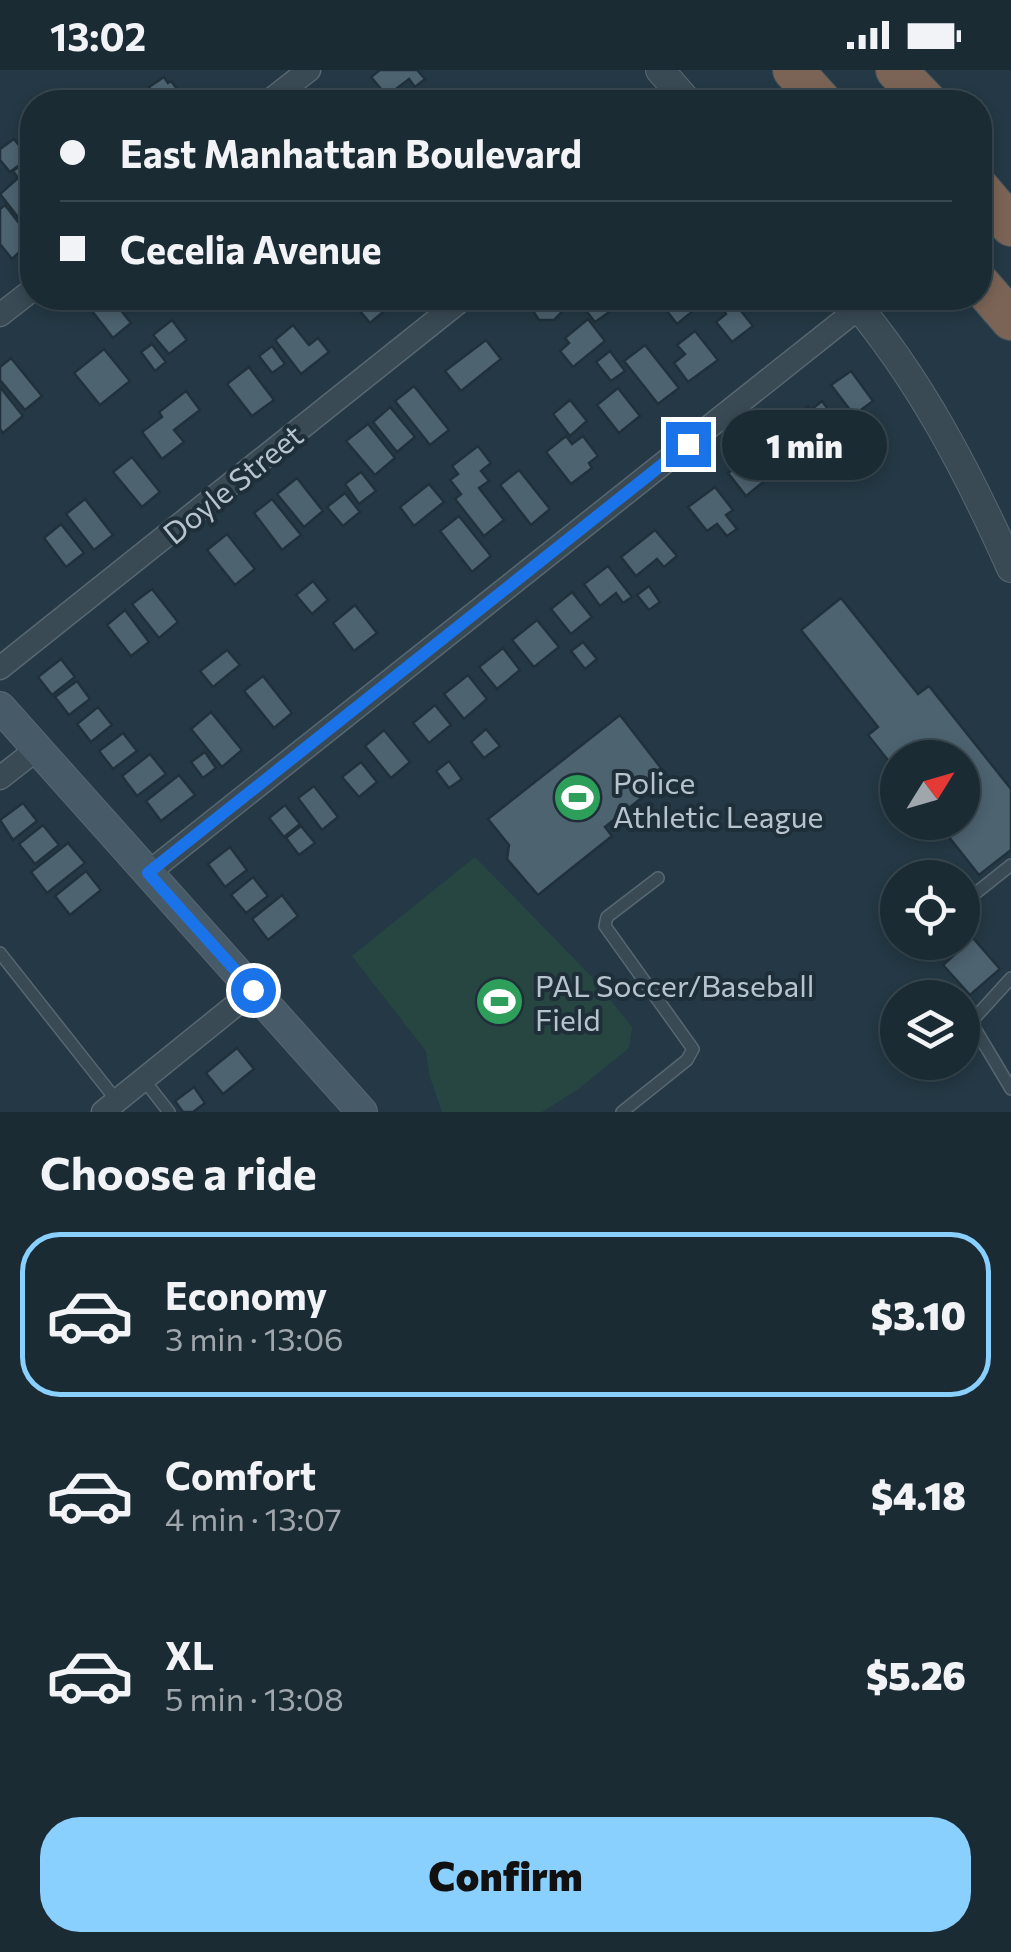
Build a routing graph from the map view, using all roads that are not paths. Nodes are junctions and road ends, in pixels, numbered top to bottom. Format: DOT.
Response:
graph roads {
  1 [pos="309,70"];
  2 [pos="660,70"];
  3 [pos="793,70"];
  4 [pos="879,70"];
  5 [pos="896,70"];
  6 [pos="283,90"];
  7 [pos="678,90"];
  8 [pos="811,90"];
  9 [pos="896,90"];
  10 [pos="915,90"];
  11 [pos="992,170"];
  12 [pos="1011,190"];
  13 [pos="992,203"];
  14 [pos="1011,226"];
  15 [pos="992,298"];
  16 [pos="20,300"];
  17 [pos="449,310"];
  18 [pos="846,310"];
  19 [pos="862,310"];
  20 [pos="0,316"];
  21 [pos="1011,320"];
  22 [pos="1011,568"];
  23 [pos="0,668"];
  24 [pos="0,707"];
  25 [pos="37,749"];
  26 [pos="0,778"];
  27 [pos="1011,865"];
  28 [pos="148,873"];
  29 [pos="658,878"];
  30 [pos="980,890"];
  31 [pos="0,952"];
  32 [pos="1011,978"];
  33 [pos="253,990"];
  34 [pos="144,1080"];
  35 [pos="1011,1090"];
  36 [pos="110,1106"];
  37 [pos="170,1112"];
  38 [pos="362,1112"];
  39 [pos="622,1112"];
  1 -- 6 [label="street"];
  2 -- 7 [label="street"];
  3 -- 8 [label="highway"];
  4 -- 9 [label="highway"];
  5 -- 10 [label="highway"];
  11 -- 12 [label="highway"];
  13 -- 14 [label="highway"];
  15 -- 21 [label="highway"];
  16 -- 20 [label="street"];
  17 -- 23 [label="street, Doyle Street"];
  18 -- 28 [label="street"];
  19 -- 22 [label="street"];
  24 -- 25 [label="main road"];
  25 -- 26 [label="street"];
  25 -- 28 [label="main road"];
  27 -- 30 [label="lane"];
  28 -- 33 [label="main road"];
  29 -- 39 [label="lane"];
  31 -- 36 [label="lane"];
  32 -- 35 [label="lane"];
  33 -- 34 [label="street"];
  33 -- 38 [label="main road"];
  34 -- 36 [label="street"];
  34 -- 37 [label="lane"];
}
